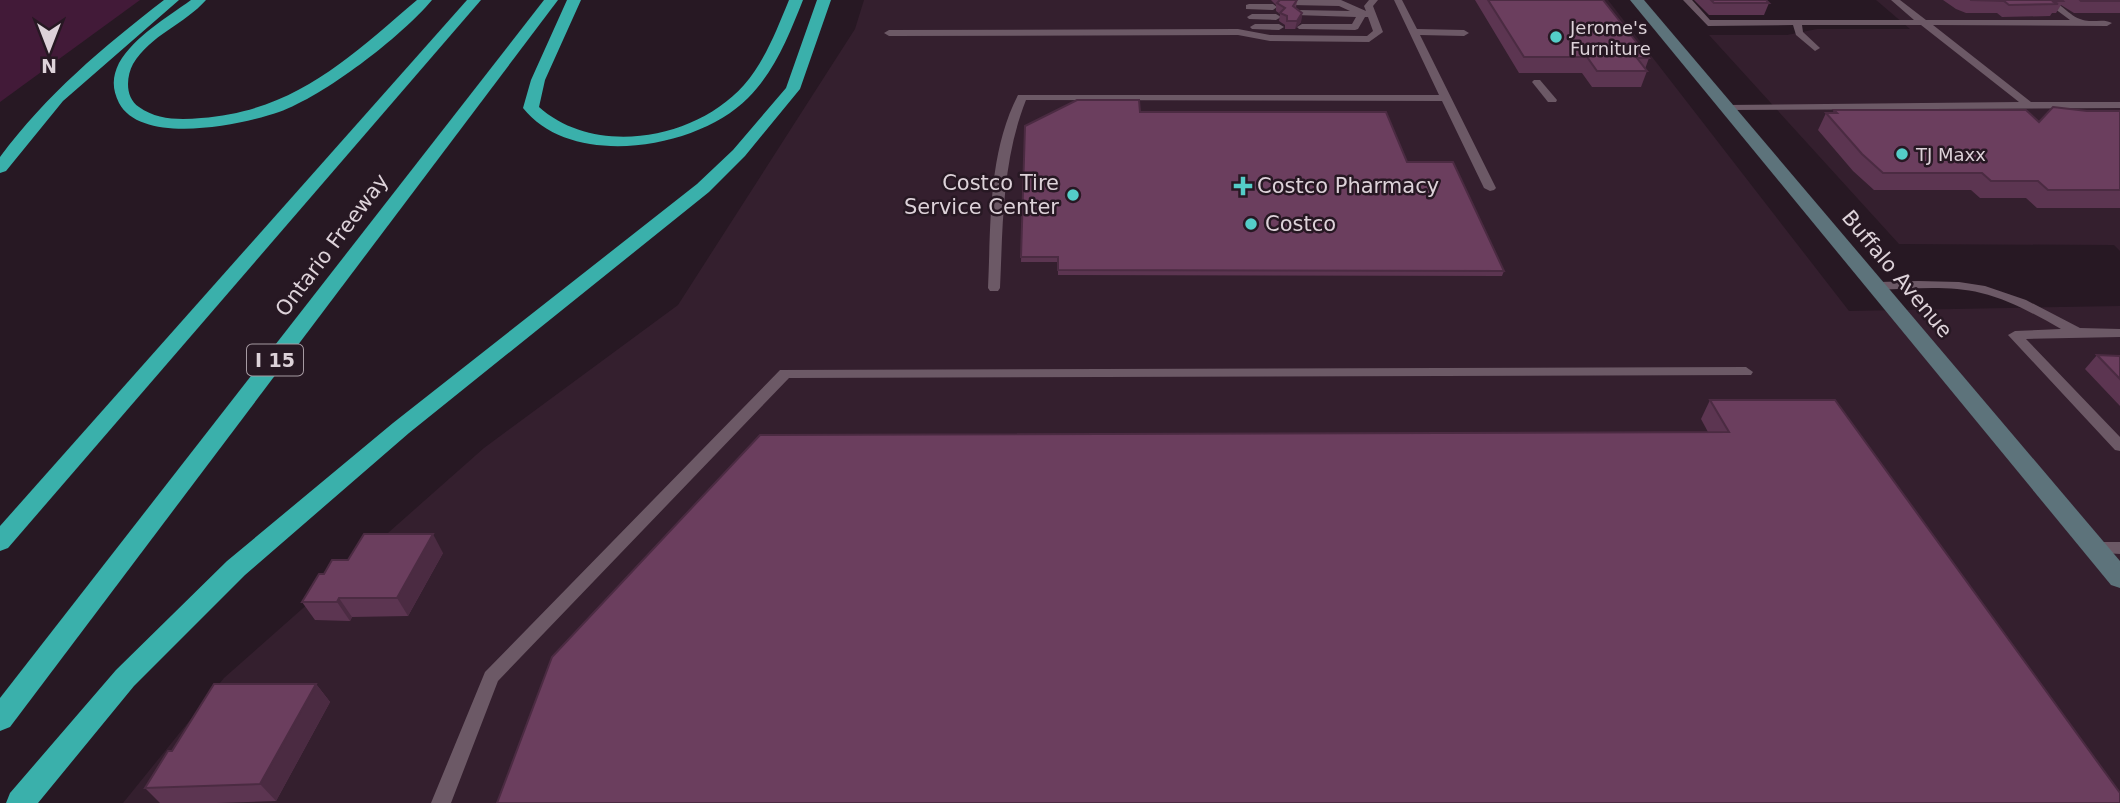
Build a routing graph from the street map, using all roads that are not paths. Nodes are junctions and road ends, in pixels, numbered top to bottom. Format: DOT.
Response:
graph roads {
  1 [pos="172,0"];
  2 [pos="199,0"];
  3 [pos="425,0"];
  4 [pos="474,0"];
  5 [pos="551,0"];
  6 [pos="574,0"];
  7 [pos="796,0"];
  8 [pos="824,0"];
  9 [pos="1343,0"];
  10 [pos="1351,0"];
  11 [pos="1374,0"];
  12 [pos="1398,0"];
  13 [pos="1637,0"];
  14 [pos="1687,0"];
  15 [pos="1895,0"];
  16 [pos="2047,0"];
  17 [pos="1366,14"];
  18 [pos="1298,15"];
  19 [pos="1252,17"];
  20 [pos="1797,22"];
  21 [pos="1923,22"];
  22 [pos="2080,23"];
  23 [pos="2107,23"];
  24 [pos="1354,27"];
  25 [pos="1413,32"];
  26 [pos="889,33"];
  27 [pos="1464,33"];
  28 [pos="1815,48"];
  29 [pos="1537,82"];
  30 [pos="1445,98"];
  31 [pos="1552,100"];
  32 [pos="2028,105"];
  33 [pos="2120,105"];
  34 [pos="1728,107"];
  35 [pos="0,168"];
  36 [pos="1490,188"];
  37 [pos="1878,286"];
  38 [pos="994,288"];
  39 [pos="2078,332"];
  40 [pos="2120,333"];
  41 [pos="1746,372"];
  42 [pos="2120,446"];
  43 [pos="0,542"];
  44 [pos="2095,548"];
  45 [pos="2120,548"];
  46 [pos="2120,578"];
  47 [pos="0,719"];
  48 [pos="20,803"];
  49 [pos="441,803"];
  1 -- 35 [label="highway"];
  2 -- 3 [label="highway"];
  4 -- 43 [label="highway"];
  5 -- 47 [label="highway, Ontario Freeway / I 15"];
  6 -- 7 [label="highway"];
  8 -- 48 [label="highway"];
  9 -- 17 [label="lane"];
  10 -- 17 [label="lane"];
  11 -- 17 [label="lane"];
  12 -- 25 [label="lane"];
  13 -- 34 [label="street, Buffalo Avenue"];
  14 -- 20 [label="lane"];
  15 -- 21 [label="lane"];
  16 -- 22 [label="lane"];
  17 -- 18 [label="lane"];
  17 -- 18 [label="lane"];
  17 -- 24 [label="lane"];
  17 -- 26 [label="lane"];
  18 -- 24 [label="lane"];
  19 -- 19 [label="lane"];
  19 -- 24 [label="lane"];
  20 -- 21 [label="lane"];
  20 -- 28 [label="lane"];
  21 -- 22 [label="lane"];
  21 -- 32 [label="lane"];
  22 -- 23 [label="lane"];
  25 -- 27 [label="lane"];
  25 -- 30 [label="lane"];
  29 -- 31 [label="lane"];
  30 -- 36 [label="lane"];
  30 -- 38 [label="lane"];
  32 -- 33 [label="lane"];
  32 -- 34 [label="lane"];
  34 -- 37 [label="street, Buffalo Avenue"];
  37 -- 39 [label="lane"];
  37 -- 44 [label="street, Buffalo Avenue"];
  39 -- 40 [label="lane"];
  39 -- 42 [label="lane"];
  41 -- 49 [label="lane"];
  44 -- 45 [label="lane"];
  44 -- 46 [label="street, Buffalo Avenue"];
}
